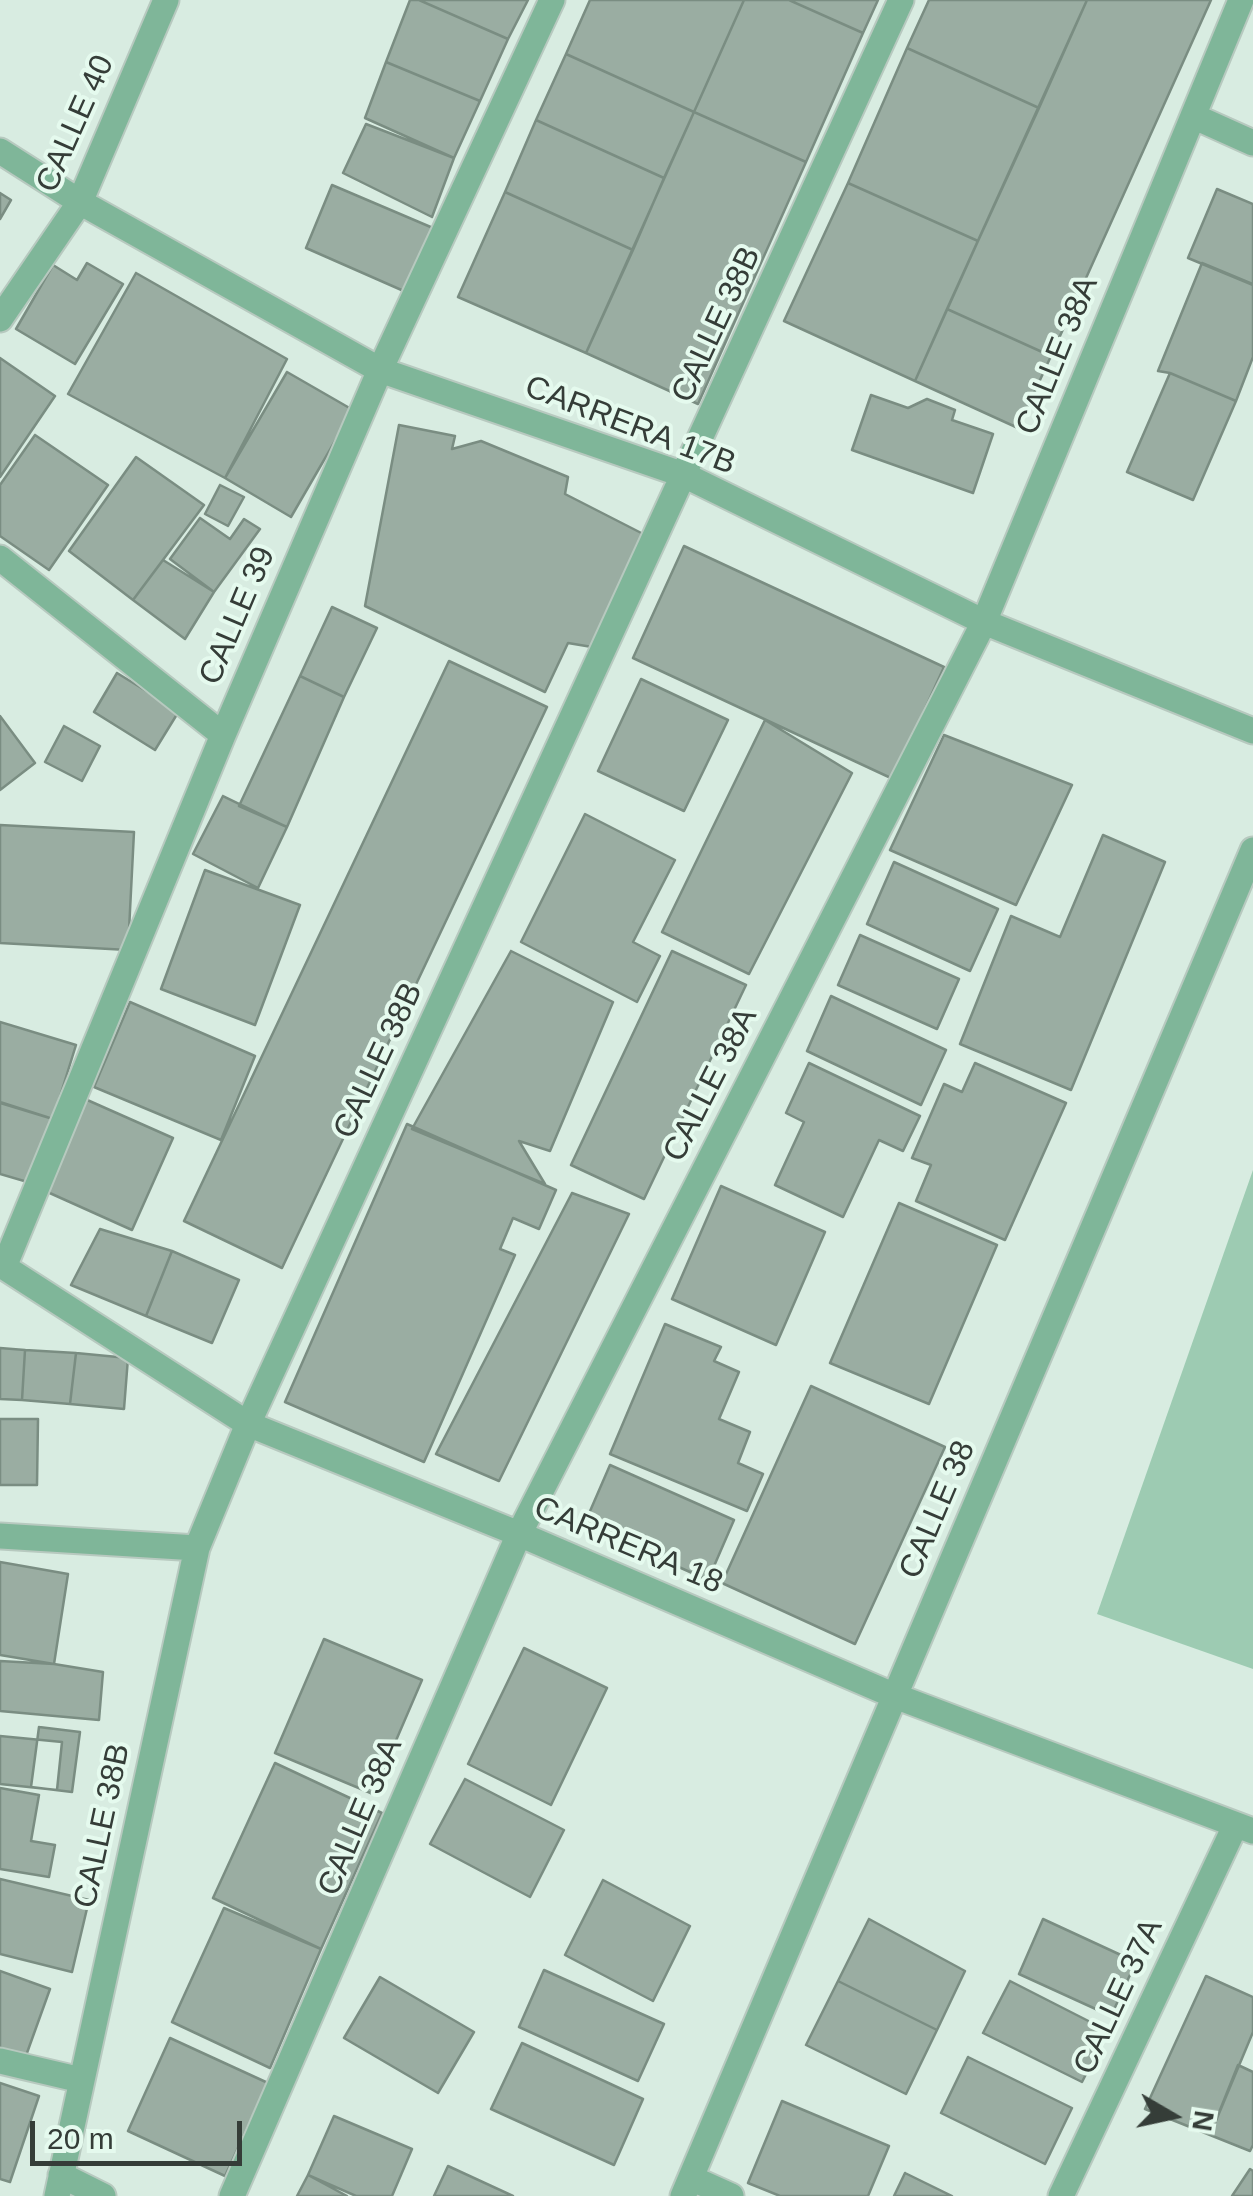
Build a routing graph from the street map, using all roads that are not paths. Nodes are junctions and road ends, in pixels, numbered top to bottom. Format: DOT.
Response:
graph roads {
  1 [pos="166,0"];
  2 [pos="552,0"];
  3 [pos="901,0"];
  4 [pos="1241,0"];
  5 [pos="1193,116"];
  6 [pos="1253,143"];
  7 [pos="0,151"];
  8 [pos="80,202"];
  9 [pos="0,319"];
  10 [pos="380,370"];
  11 [pos="684,475"];
  12 [pos="0,558"];
  13 [pos="984,622"];
  14 [pos="1253,732"];
  15 [pos="223,735"];
  16 [pos="1253,850"];
  17 [pos="4,1268"];
  18 [pos="248,1424"];
  19 [pos="519,1534"];
  20 [pos="0,1536"];
  21 [pos="196,1548"];
  22 [pos="895,1696"];
  23 [pos="1244,1828"];
  24 [pos="0,2062"];
  25 [pos="81,2080"];
  26 [pos="59,2186"];
  27 [pos="687,2187"];
  28 [pos="103,2196"];
  29 [pos="232,2196"];
  30 [pos="731,2196"];
  31 [pos="1061,2196"];
  1 -- 8 [label="street, CALLE 40"];
  2 -- 10 [label="street, CALLE 39"];
  3 -- 11 [label="street, CALLE 38B"];
  4 -- 5 [label="street, CALLE 38A"];
  5 -- 6 [label="street"];
  5 -- 13 [label="street, CALLE 38A"];
  7 -- 8 [label="street, CARRERA 17B"];
  8 -- 9 [label="street, CALLE 40"];
  8 -- 10 [label="street, CARRERA 17B"];
  10 -- 11 [label="street, CARRERA 17B"];
  10 -- 15 [label="street, CALLE 39"];
  11 -- 13 [label="street, CARRERA 17B"];
  11 -- 18 [label="street, CALLE 38B"];
  12 -- 15 [label="street"];
  13 -- 14 [label="street, CARRERA 17B"];
  13 -- 19 [label="street, CALLE 38A"];
  15 -- 17 [label="street, CALLE 39"];
  16 -- 22 [label="street, CALLE 38"];
  17 -- 18 [label="street, CARRERA 18"];
  18 -- 19 [label="street, CARRERA 18"];
  18 -- 21 [label="street, CALLE 38B"];
  19 -- 22 [label="street, CARRERA 18"];
  19 -- 29 [label="street, CALLE 38A"];
  20 -- 21 [label="street"];
  21 -- 25 [label="street, CALLE 38B"];
  22 -- 23 [label="street, CARRERA 18"];
  22 -- 27 [label="street, CALLE 38"];
  23 -- 31 [label="street, CALLE 37A"];
  24 -- 25 [label="street"];
  25 -- 26 [label="street, CALLE 38B"];
  26 -- 28 [label="street"];
  27 -- 30 [label="street"];
}
